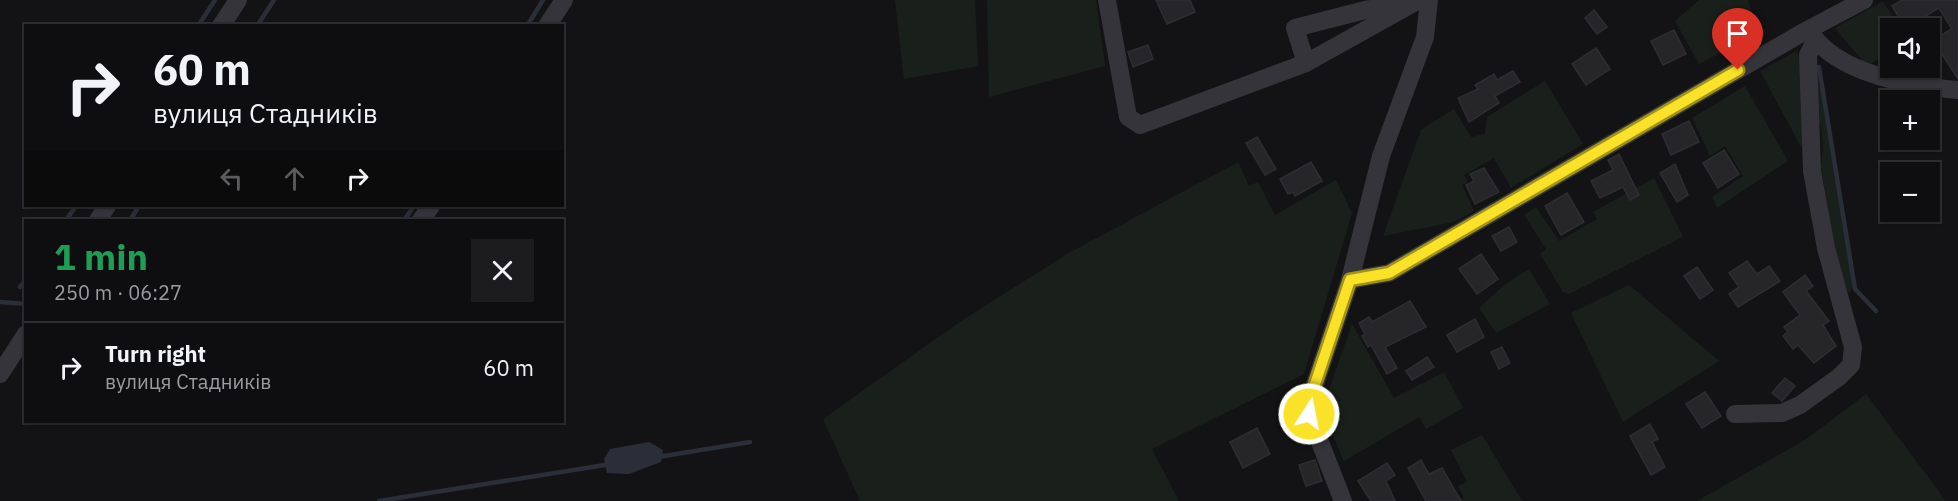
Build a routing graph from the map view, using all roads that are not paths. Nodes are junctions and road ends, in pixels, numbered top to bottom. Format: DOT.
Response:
graph roads {
  1 [pos="238,0"];
  2 [pos="564,0"];
  3 [pos="1107,0"];
  4 [pos="1864,0"];
  5 [pos="1420,1"];
  6 [pos="223,24"];
  7 [pos="548,24"];
  8 [pos="1812,35"];
  9 [pos="1306,63"];
  10 [pos="1958,90"];
  11 [pos="1350,280"];
  12 [pos="24,337"];
  13 [pos="0,374"];
  14 [pos="1735,414"];
  15 [pos="1343,501"];
  1 -- 6 [label="street"];
  2 -- 7 [label="street"];
  3 -- 9 [label="street"];
  4 -- 8 [label="street"];
  5 -- 9 [label="street"];
  5 -- 9 [label="street"];
  5 -- 11 [label="street"];
  8 -- 10 [label="street"];
  8 -- 11 [label="street"];
  8 -- 14 [label="street"];
  11 -- 15 [label="street"];
  12 -- 13 [label="street"];
}
